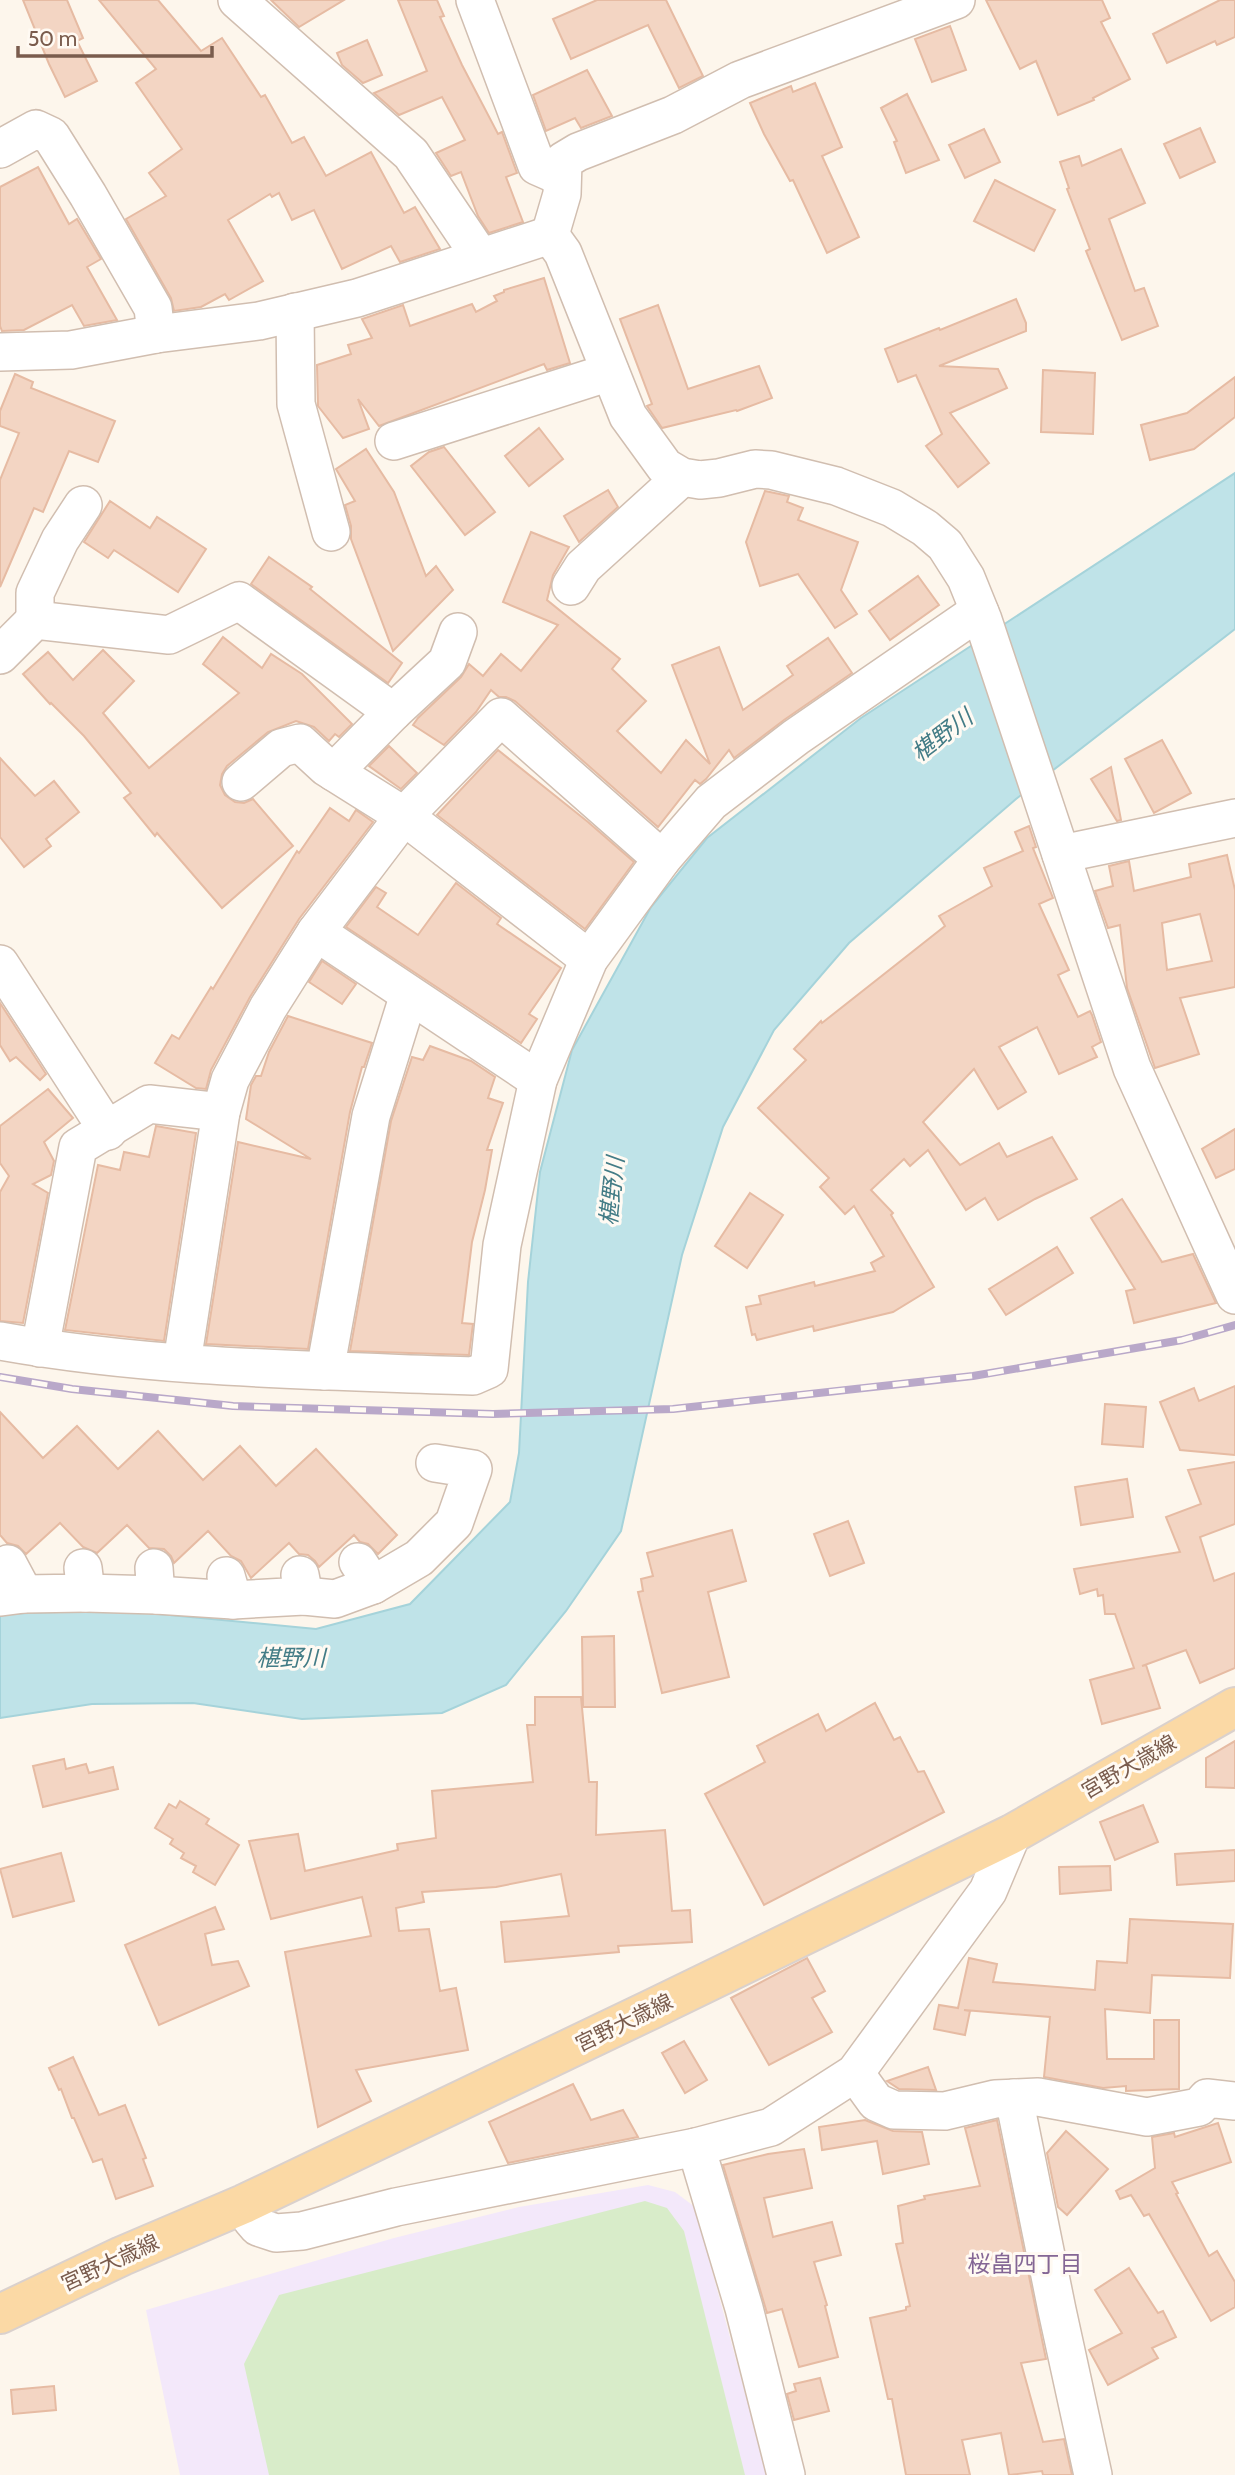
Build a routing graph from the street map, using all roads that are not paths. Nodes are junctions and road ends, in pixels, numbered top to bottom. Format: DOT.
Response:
graph roads {
  1 [pos="237,0"];
  2 [pos="475,0"];
  3 [pos="956,0"];
  4 [pos="0,149"];
  5 [pos="562,177"];
  6 [pos="550,235"];
  7 [pos="474,259"];
  8 [pos="295,312"];
  9 [pos="156,334"];
  10 [pos="0,352"];
  11 [pos="610,372"];
  12 [pos="394,441"];
  13 [pos="682,477"];
  14 [pos="83,505"];
  15 [pos="331,532"];
  16 [pos="571,586"];
  17 [pos="982,617"];
  18 [pos="35,620"];
  19 [pos="458,632"];
  20 [pos="0,655"];
  21 [pos="393,712"];
  22 [pos="334,772"];
  23 [pos="241,782"];
  24 [pos="404,816"];
  25 [pos="1235,818"];
  26 [pos="1061,855"];
  27 [pos="662,859"];
  28 [pos="316,932"];
  29 [pos="589,959"];
  30 [pos="0,964"];
  31 [pos="411,997"];
  32 [pos="538,1080"];
  33 [pos="221,1112"];
  34 [pos="108,1131"];
  35 [pos="1232,1282"];
  36 [pos="0,1341"];
  37 [pos="40,1348"];
  38 [pos="182,1362"];
  39 [pos="325,1371"];
  40 [pos="435,1463"];
  41 [pos="11,1585"];
  42 [pos="1235,1707"];
  43 [pos="1012,1834"];
  44 [pos="855,2073"];
  45 [pos="1014,2098"];
  46 [pos="1235,2101"];
  47 [pos="696,2147"];
  48 [pos="244,2204"];
  49 [pos="0,2314"];
  50 [pos="786,2475"];
  51 [pos="1093,2475"];
  1 -- 7 [label="street"];
  2 -- 5 [label="street"];
  3 -- 5 [label="street"];
  4 -- 9 [label="street"];
  5 -- 6 [label="street"];
  6 -- 7 [label="street"];
  6 -- 11 [label="street"];
  7 -- 8 [label="street"];
  8 -- 9 [label="street"];
  8 -- 15 [label="street"];
  9 -- 10 [label="street"];
  11 -- 12 [label="street"];
  11 -- 13 [label="street"];
  13 -- 16 [label="street"];
  13 -- 17 [label="street"];
  14 -- 18 [label="street"];
  17 -- 26 [label="street"];
  17 -- 27 [label="street"];
  18 -- 20 [label="street"];
  18 -- 21 [label="street"];
  19 -- 21 [label="street"];
  21 -- 22 [label="street"];
  22 -- 23 [label="street"];
  22 -- 24 [label="street"];
  24 -- 27 [label="street"];
  24 -- 28 [label="street"];
  24 -- 29 [label="street"];
  25 -- 26 [label="street"];
  26 -- 35 [label="street"];
  27 -- 29 [label="street"];
  28 -- 31 [label="street"];
  28 -- 33 [label="street"];
  29 -- 32 [label="street"];
  30 -- 34 [label="street"];
  31 -- 32 [label="street"];
  31 -- 39 [label="street"];
  32 -- 39 [label="street"];
  33 -- 34 [label="street"];
  33 -- 38 [label="street"];
  34 -- 37 [label="street"];
  36 -- 37 [label="street"];
  37 -- 38 [label="street"];
  38 -- 39 [label="street"];
  40 -- 41 [label="street"];
  42 -- 43 [label="main road, 宮野大歳線"];
  43 -- 44 [label="street"];
  43 -- 48 [label="main road, 宮野大歳線"];
  44 -- 45 [label="street"];
  44 -- 47 [label="street"];
  45 -- 46 [label="street"];
  45 -- 51 [label="street"];
  47 -- 48 [label="street"];
  47 -- 50 [label="street"];
  48 -- 49 [label="main road, 宮野大歳線"];
}
